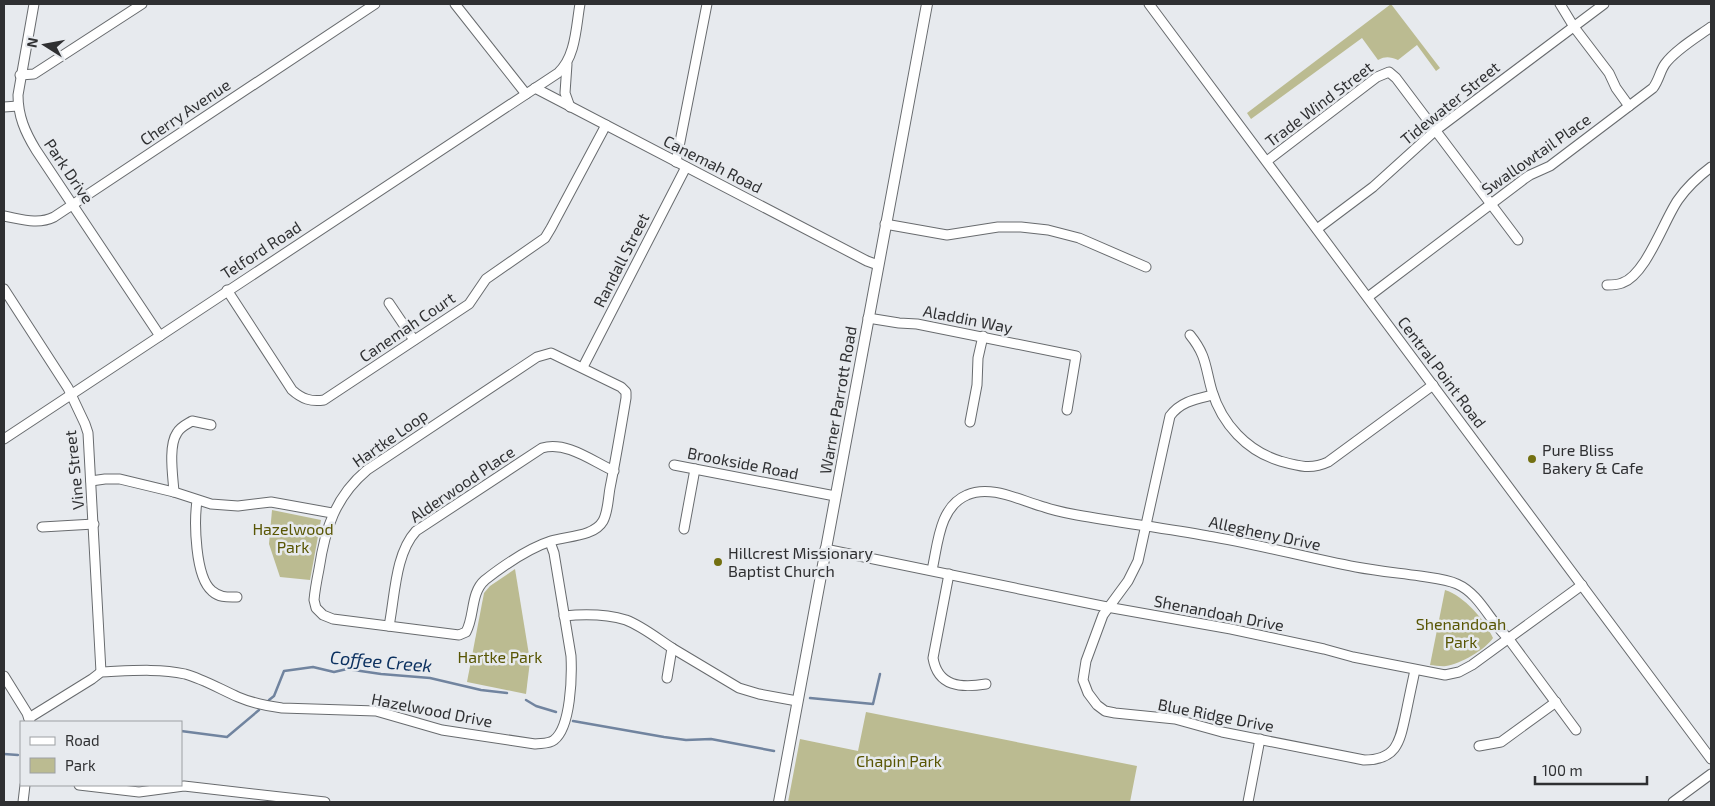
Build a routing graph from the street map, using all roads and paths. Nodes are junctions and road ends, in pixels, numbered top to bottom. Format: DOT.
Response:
graph roads {
  1 [pos="33,4"];
  2 [pos="142,4"];
  3 [pos="375,4"];
  4 [pos="455,4"];
  5 [pos="580,4"];
  6 [pos="706,4"];
  7 [pos="927,4"];
  8 [pos="1149,4"];
  9 [pos="1560,4"];
  10 [pos="1604,4"];
  11 [pos="1574,27"];
  12 [pos="1711,27"];
  13 [pos="566,64"];
  14 [pos="20,75"];
  15 [pos="535,88"];
  16 [pos="526,94"];
  17 [pos="18,106"];
  18 [pos="1629,106"];
  19 [pos="4,107"];
  20 [pos="570,107"];
  21 [pos="606,125"];
  22 [pos="1436,130"];
  23 [pos="1267,161"];
  24 [pos="676,162"];
  25 [pos="686,167"];
  26 [pos="1711,167"];
  27 [pos="73,204"];
  28 [pos="1492,204"];
  29 [pos="4,216"];
  30 [pos="885,224"];
  31 [pos="1317,229"];
  32 [pos="1518,240"];
  33 [pos="878,265"];
  34 [pos="1146,267"];
  35 [pos="1606,285"];
  36 [pos="4,289"];
  37 [pos="227,290"];
  38 [pos="1368,298"];
  39 [pos="389,303"];
  40 [pos="868,318"];
  41 [pos="1190,335"];
  42 [pos="160,336"];
  43 [pos="982,336"];
  44 [pos="414,340"];
  45 [pos="583,367"];
  46 [pos="1433,385"];
  47 [pos="70,395"];
  48 [pos="1213,395"];
  49 [pos="1067,410"];
  50 [pos="970,422"];
  51 [pos="211,425"];
  52 [pos="4,439"];
  53 [pos="674,465"];
  54 [pos="695,469"];
  55 [pos="614,471"];
  56 [pos="91,481"];
  57 [pos="174,492"];
  58 [pos="835,496"];
  59 [pos="197,501"];
  60 [pos="332,513"];
  61 [pos="94,524"];
  62 [pos="1147,526"];
  63 [pos="42,527"];
  64 [pos="684,529"];
  65 [pos="550,542"];
  66 [pos="826,549"];
  67 [pos="932,570"];
  68 [pos="949,574"];
  69 [pos="1582,585"];
  70 [pos="237,597"];
  71 [pos="1107,607"];
  72 [pos="564,616"];
  73 [pos="389,626"];
  74 [pos="1508,638"];
  75 [pos="672,648"];
  76 [pos="1415,670"];
  77 [pos="101,672"];
  78 [pos="4,676"];
  79 [pos="667,678"];
  80 [pos="986,684"];
  81 [pos="797,701"];
  82 [pos="1556,702"];
  83 [pos="30,720"];
  84 [pos="1576,730"];
  85 [pos="1260,739"];
  86 [pos="1479,746"];
  87 [pos="1711,759"];
  88 [pos="1711,774"];
  89 [pos="25,786"];
  90 [pos="88,786"];
  91 [pos="296,800"];
  92 [pos="22,802"];
  93 [pos="325,802"];
  94 [pos="779,802"];
  95 [pos="1248,802"];
  96 [pos="1673,802"];
  1 -- 14 [label="street, Park Drive"];
  2 -- 14 [label="street"];
  3 -- 27 [label="street, Cherry Avenue"];
  4 -- 16 [label="street"];
  5 -- 13 [label="street"];
  6 -- 24 [label="street"];
  7 -- 30 [label="main road, Warner Parrott Road"];
  8 -- 23 [label="street, Central Point Road"];
  9 -- 11 [label="street"];
  10 -- 11 [label="street, Tidewater Street"];
  11 -- 18 [label="street"];
  11 -- 22 [label="street, Tidewater Street"];
  12 -- 18 [label="street, Swallowtail Place"];
  13 -- 15 [label="street, Telford Road"];
  13 -- 20 [label="street"];
  14 -- 17 [label="street, Park Drive"];
  15 -- 16 [label="street, Telford Road"];
  15 -- 20 [label="street, Canemah Road"];
  16 -- 37 [label="street, Telford Road"];
  17 -- 19 [label="street"];
  17 -- 27 [label="street, Park Drive"];
  18 -- 28 [label="street, Swallowtail Place"];
  20 -- 21 [label="street, Canemah Road"];
  21 -- 24 [label="street, Canemah Road"];
  21 -- 44 [label="street, Canemah Court"];
  22 -- 23 [label="street, Trade Wind Street"];
  22 -- 28 [label="street"];
  22 -- 31 [label="street, Tidewater Street"];
  23 -- 31 [label="street, Central Point Road"];
  24 -- 25 [label="street, Canemah Road"];
  25 -- 33 [label="street, Canemah Road"];
  25 -- 45 [label="street, Randall Street"];
  26 -- 35 [label="street"];
  27 -- 29 [label="street, Cherry Avenue"];
  27 -- 42 [label="street, Park Drive"];
  28 -- 32 [label="street"];
  28 -- 38 [label="street, Swallowtail Place"];
  30 -- 33 [label="main road, Warner Parrott Road"];
  30 -- 34 [label="street"];
  31 -- 38 [label="street, Central Point Road"];
  33 -- 40 [label="main road, Warner Parrott Road"];
  36 -- 47 [label="street, Vine Street"];
  37 -- 42 [label="street, Telford Road"];
  37 -- 44 [label="street, Canemah Court"];
  38 -- 46 [label="street, Central Point Road"];
  39 -- 44 [label="street"];
  40 -- 43 [label="street, Aladdin Way"];
  40 -- 58 [label="main road, Warner Parrott Road"];
  41 -- 48 [label="street"];
  42 -- 47 [label="street, Telford Road"];
  43 -- 49 [label="street, Aladdin Way"];
  43 -- 50 [label="street"];
  45 -- 55 [label="street, Hartke Loop"];
  45 -- 60 [label="street, Hartke Loop"];
  46 -- 48 [label="street"];
  46 -- 69 [label="street, Central Point Road"];
  47 -- 52 [label="street, Telford Road"];
  47 -- 56 [label="street, Vine Street"];
  48 -- 62 [label="street, Blue Ridge Drive"];
  51 -- 57 [label="street"];
  53 -- 54 [label="street, Brookside Road"];
  54 -- 58 [label="street, Brookside Road"];
  54 -- 64 [label="street"];
  55 -- 65 [label="street, Hartke Loop"];
  55 -- 73 [label="street, Alderwood Place"];
  56 -- 57 [label="street"];
  56 -- 61 [label="street, Vine Street"];
  57 -- 59 [label="street"];
  58 -- 66 [label="main road, Warner Parrott Road"];
  59 -- 60 [label="street"];
  59 -- 70 [label="street"];
  60 -- 73 [label="street, Hartke Loop"];
  61 -- 63 [label="street"];
  61 -- 77 [label="street, Vine Street"];
  62 -- 67 [label="street, Allegheny Drive"];
  62 -- 71 [label="street, Blue Ridge Drive"];
  62 -- 74 [label="street, Allegheny Drive"];
  65 -- 72 [label="street, Hazelwood Drive"];
  65 -- 73 [label="street, Hartke Loop"];
  66 -- 67 [label="street, Shenandoah Drive"];
  66 -- 81 [label="main road, Warner Parrott Road"];
  67 -- 68 [label="street, Shenandoah Drive"];
  68 -- 71 [label="street, Shenandoah Drive"];
  68 -- 80 [label="street"];
  69 -- 74 [label="street, Shenandoah Drive"];
  69 -- 87 [label="street, Central Point Road"];
  71 -- 76 [label="street, Shenandoah Drive"];
  71 -- 85 [label="street, Blue Ridge Drive"];
  72 -- 75 [label="street"];
  72 -- 77 [label="street, Hazelwood Drive"];
  74 -- 76 [label="street, Shenandoah Drive"];
  74 -- 82 [label="street, Allegheny Drive"];
  75 -- 79 [label="street"];
  75 -- 81 [label="street"];
  76 -- 85 [label="street, Blue Ridge Drive"];
  77 -- 83 [label="street"];
  78 -- 83 [label="street"];
  81 -- 94 [label="main road, Warner Parrott Road"];
  82 -- 84 [label="street, Allegheny Drive"];
  82 -- 86 [label="street"];
  85 -- 95 [label="street"];
  88 -- 96 [label="street"];
  89 -- 92 [label="street"];
  90 -- 91 [label="street"];
  91 -- 93 [label="street"];
}
